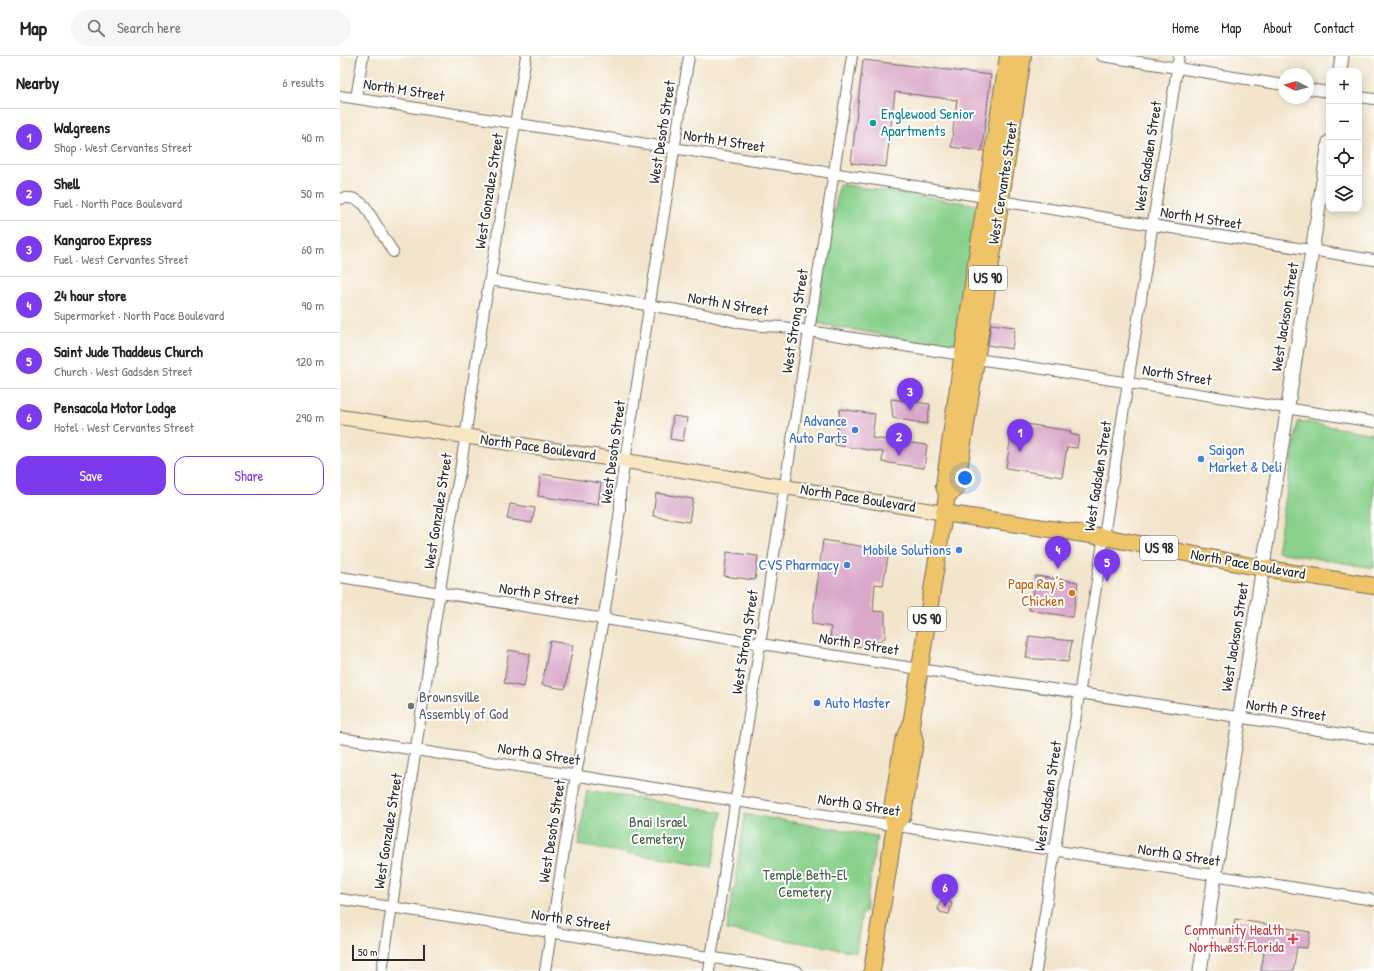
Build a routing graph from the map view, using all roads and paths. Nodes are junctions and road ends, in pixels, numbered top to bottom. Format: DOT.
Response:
graph roads {
  1 [pos="363,56"];
  2 [pos="526,56"];
  3 [pos="689,56"];
  4 [pos="852,56"];
  5 [pos="1008,56"];
  6 [pos="1023,56"];
  7 [pos="1102,56"];
  8 [pos="1179,56"];
  9 [pos="1342,56"];
  10 [pos="1177,68"];
  11 [pos="1340,68"];
  12 [pos="1278,84"];
  13 [pos="1314,90"];
  14 [pos="1326,92"];
  15 [pos="340,96"];
  16 [pos="1362,97"];
  17 [pos="356,98"];
  18 [pos="1374,99"];
  19 [pos="515,123"];
  20 [pos="675,148"];
  21 [pos="1326,161"];
  22 [pos="834,174"];
  23 [pos="985,197"];
  24 [pos="340,199"];
  25 [pos="1000,202"];
  26 [pos="1153,225"];
  27 [pos="1312,250"];
  28 [pos="393,252"];
  29 [pos="1374,260"];
  30 [pos="490,280"];
  31 [pos="650,306"];
  32 [pos="809,331"];
  33 [pos="969,357"];
  34 [pos="1128,382"];
  35 [pos="1287,408"];
  36 [pos="340,417"];
  37 [pos="1374,422"];
  38 [pos="465,437"];
  39 [pos="626,460"];
  40 [pos="785,486"];
  41 [pos="944,513"];
  42 [pos="1104,537"];
  43 [pos="1262,568"];
  44 [pos="340,577"];
  45 [pos="1374,586"];
  46 [pos="441,593"];
  47 [pos="602,619"];
  48 [pos="760,643"];
  49 [pos="919,669"];
  50 [pos="1079,694"];
  51 [pos="1239,717"];
  52 [pos="340,738"];
  53 [pos="1374,739"];
  54 [pos="416,750"];
  55 [pos="576,775"];
  56 [pos="736,801"];
  57 [pos="894,825"];
  58 [pos="1054,850"];
  59 [pos="1214,876"];
  60 [pos="1374,898"];
  61 [pos="340,899"];
  62 [pos="391,907"];
  63 [pos="551,932"];
  64 [pos="711,957"];
  65 [pos="382,971"];
  66 [pos="545,971"];
  67 [pos="709,971"];
  68 [pos="797,971"];
  69 [pos="872,971"];
  70 [pos="1036,971"];
  71 [pos="1200,971"];
  1 -- 17 [label="street"];
  2 -- 19 [label="street, West Gonzalez Street"];
  3 -- 20 [label="street, West Desoto Street"];
  4 -- 22 [label="street, West Strong Street"];
  5 -- 23 [label="main road, West Cervantes Street / US 90"];
  6 -- 25 [label="main road, West Cervantes Street / US 90"];
  7 -- 10 [label="street"];
  8 -- 10 [label="street, West Gadsden Street"];
  9 -- 11 [label="street"];
  10 -- 12 [label="street"];
  10 -- 26 [label="street, West Gadsden Street"];
  13 -- 14 [label="street"];
  15 -- 17 [label="street, North M Street"];
  16 -- 18 [label="street"];
  17 -- 19 [label="street, North M Street"];
  19 -- 20 [label="street, North M Street"];
  19 -- 30 [label="street, West Gonzalez Street"];
  20 -- 22 [label="street, North M Street"];
  20 -- 31 [label="street, West Desoto Street"];
  21 -- 27 [label="street, West Jackson Street"];
  22 -- 23 [label="street, North M Street"];
  22 -- 32 [label="street, West Strong Street"];
  23 -- 33 [label="main road, West Cervantes Street / US 90"];
  24 -- 28 [label="street"];
  25 -- 26 [label="street, North M Street"];
  25 -- 33 [label="main road, West Cervantes Street / US 90"];
  26 -- 27 [label="street, North M Street"];
  26 -- 34 [label="street, West Gadsden Street"];
  27 -- 29 [label="street, North M Street"];
  27 -- 35 [label="street, West Jackson Street"];
  30 -- 31 [label="street, North N Street"];
  30 -- 38 [label="street, West Gonzalez Street"];
  31 -- 32 [label="street, North N Street"];
  31 -- 39 [label="street, West Desoto Street"];
  32 -- 33 [label="street, North N Street"];
  32 -- 40 [label="street, West Strong Street"];
  33 -- 34 [label="street, North Street"];
  33 -- 41 [label="main road, West Cervantes Street / US 90"];
  34 -- 35 [label="street, North Street"];
  34 -- 42 [label="street, West Gadsden Street"];
  35 -- 37 [label="street, North Street"];
  35 -- 43 [label="street, West Jackson Street"];
  36 -- 38 [label="main road, North Pace Boulevard"];
  38 -- 39 [label="main road, North Pace Boulevard"];
  38 -- 46 [label="street, West Gonzalez Street"];
  39 -- 40 [label="main road, North Pace Boulevard"];
  39 -- 47 [label="street, West Desoto Street"];
  40 -- 41 [label="main road, North Pace Boulevard"];
  40 -- 48 [label="street, West Strong Street"];
  41 -- 42 [label="main road, North Pace Boulevard / US 98"];
  41 -- 49 [label="main road, West Cervantes Street / US 90"];
  42 -- 43 [label="main road, North Pace Boulevard / US 98"];
  42 -- 50 [label="street, West Gadsden Street"];
  43 -- 45 [label="main road, North Pace Boulevard / US 98"];
  43 -- 51 [label="street, West Jackson Street"];
  44 -- 46 [label="street, North P Street"];
  46 -- 47 [label="street, North P Street"];
  46 -- 54 [label="street, West Gonzalez Street"];
  47 -- 48 [label="street, North P Street"];
  47 -- 55 [label="street, West Desoto Street"];
  48 -- 49 [label="street, North P Street"];
  48 -- 56 [label="street, West Strong Street"];
  49 -- 50 [label="street, North P Street"];
  49 -- 57 [label="main road, West Cervantes Street / US 90"];
  50 -- 51 [label="street, North P Street"];
  50 -- 58 [label="street, West Gadsden Street"];
  51 -- 53 [label="street, North P Street"];
  51 -- 59 [label="street, West Jackson Street"];
  52 -- 54 [label="street, North Q Street"];
  54 -- 55 [label="street, North Q Street"];
  54 -- 62 [label="street, West Gonzalez Street"];
  55 -- 56 [label="street, North Q Street"];
  55 -- 63 [label="street, West Desoto Street"];
  56 -- 57 [label="street, North Q Street"];
  56 -- 64 [label="street, West Strong Street"];
  57 -- 58 [label="street, North Q Street"];
  57 -- 69 [label="main road, West Cervantes Street / US 90"];
  58 -- 59 [label="street, North Q Street"];
  58 -- 70 [label="street, West Gadsden Street"];
  59 -- 60 [label="street, North Q Street"];
  59 -- 71 [label="street, West Jackson Street"];
  61 -- 62 [label="street, North R Street"];
  62 -- 63 [label="street, North R Street"];
  62 -- 65 [label="street, West Gonzalez Street"];
  63 -- 64 [label="street, North R Street"];
  63 -- 66 [label="street, West Desoto Street"];
  64 -- 67 [label="street, West Strong Street"];
  64 -- 68 [label="street, North R Street"];
}
